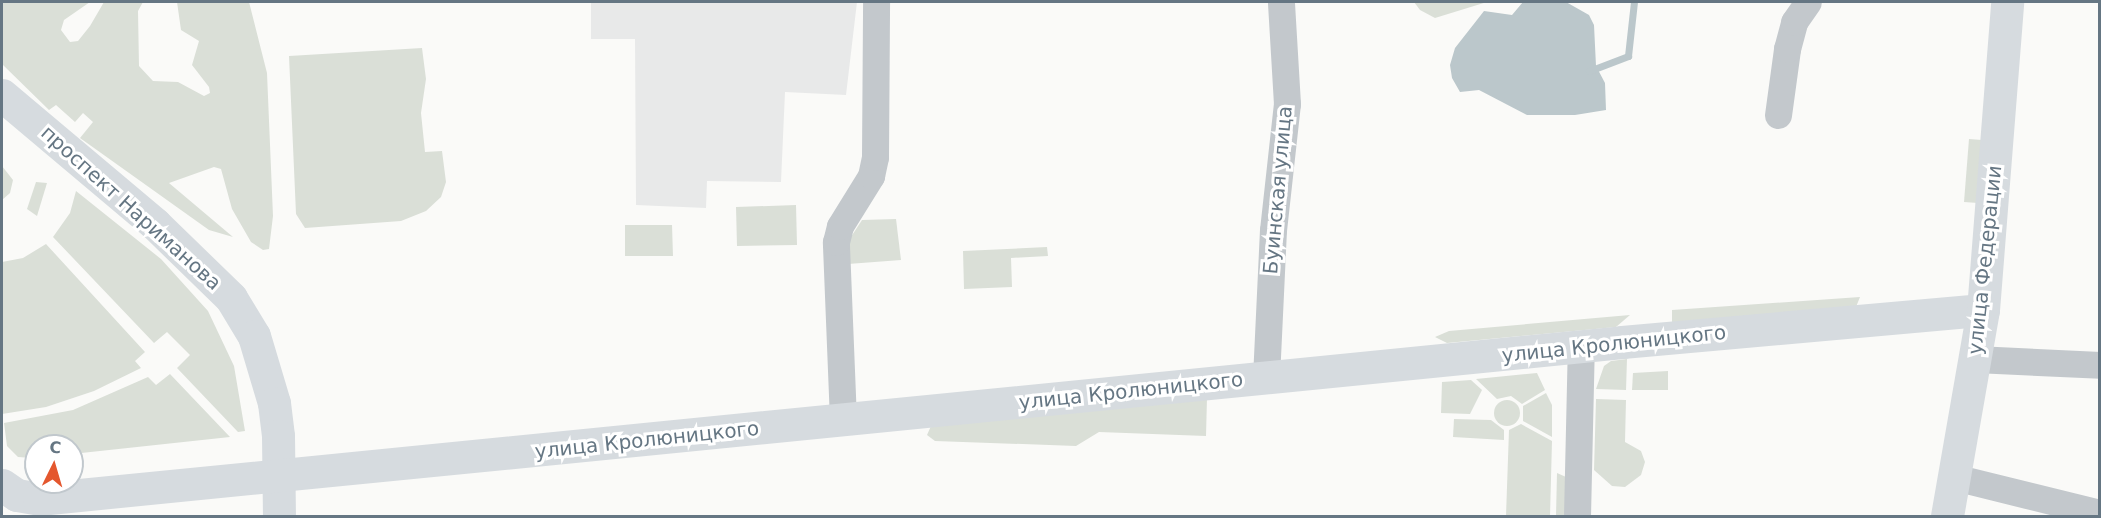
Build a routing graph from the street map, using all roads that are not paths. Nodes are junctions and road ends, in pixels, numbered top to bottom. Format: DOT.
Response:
graph roads {
  1 [pos="876,2"];
  2 [pos="1281,2"];
  3 [pos="1808,2"];
  4 [pos="2007,2"];
  5 [pos="2,95"];
  6 [pos="2,106"];
  7 [pos="1778,115"];
  8 [pos="32,120"];
  9 [pos="1983,310"];
  10 [pos="1581,346"];
  11 [pos="1975,360"];
  12 [pos="2100,365"];
  13 [pos="1266,378"];
  14 [pos="843,420"];
  15 [pos="279,476"];
  16 [pos="1954,477"];
  17 [pos="2,485"];
  18 [pos="39,499"];
  19 [pos="2,504"];
  20 [pos="2100,513"];
  21 [pos="279,516"];
  22 [pos="1577,516"];
  23 [pos="1947,516"];
  1 -- 14 [label="street"];
  2 -- 13 [label="street, Буинская улица"];
  3 -- 7 [label="street"];
  4 -- 9 [label="street, улица Федерации"];
  5 -- 8 [label="street, проспект Нариманова"];
  6 -- 8 [label="street"];
  8 -- 15 [label="street, проспект Нариманова"];
  9 -- 10 [label="street, улица Кролюницкого"];
  9 -- 11 [label="street, улица Федерации"];
  10 -- 13 [label="street, улица Кролюницкого"];
  10 -- 22 [label="street"];
  11 -- 12 [label="street"];
  11 -- 16 [label="street, улица Федерации"];
  13 -- 14 [label="street, улица Кролюницкого"];
  14 -- 15 [label="street, улица Кролюницкого"];
  15 -- 18 [label="street"];
  15 -- 21 [label="street, проспект Нариманова"];
  16 -- 20 [label="street"];
  16 -- 23 [label="street, улица Федерации"];
  17 -- 18 [label="street"];
  18 -- 19 [label="street"];
}
